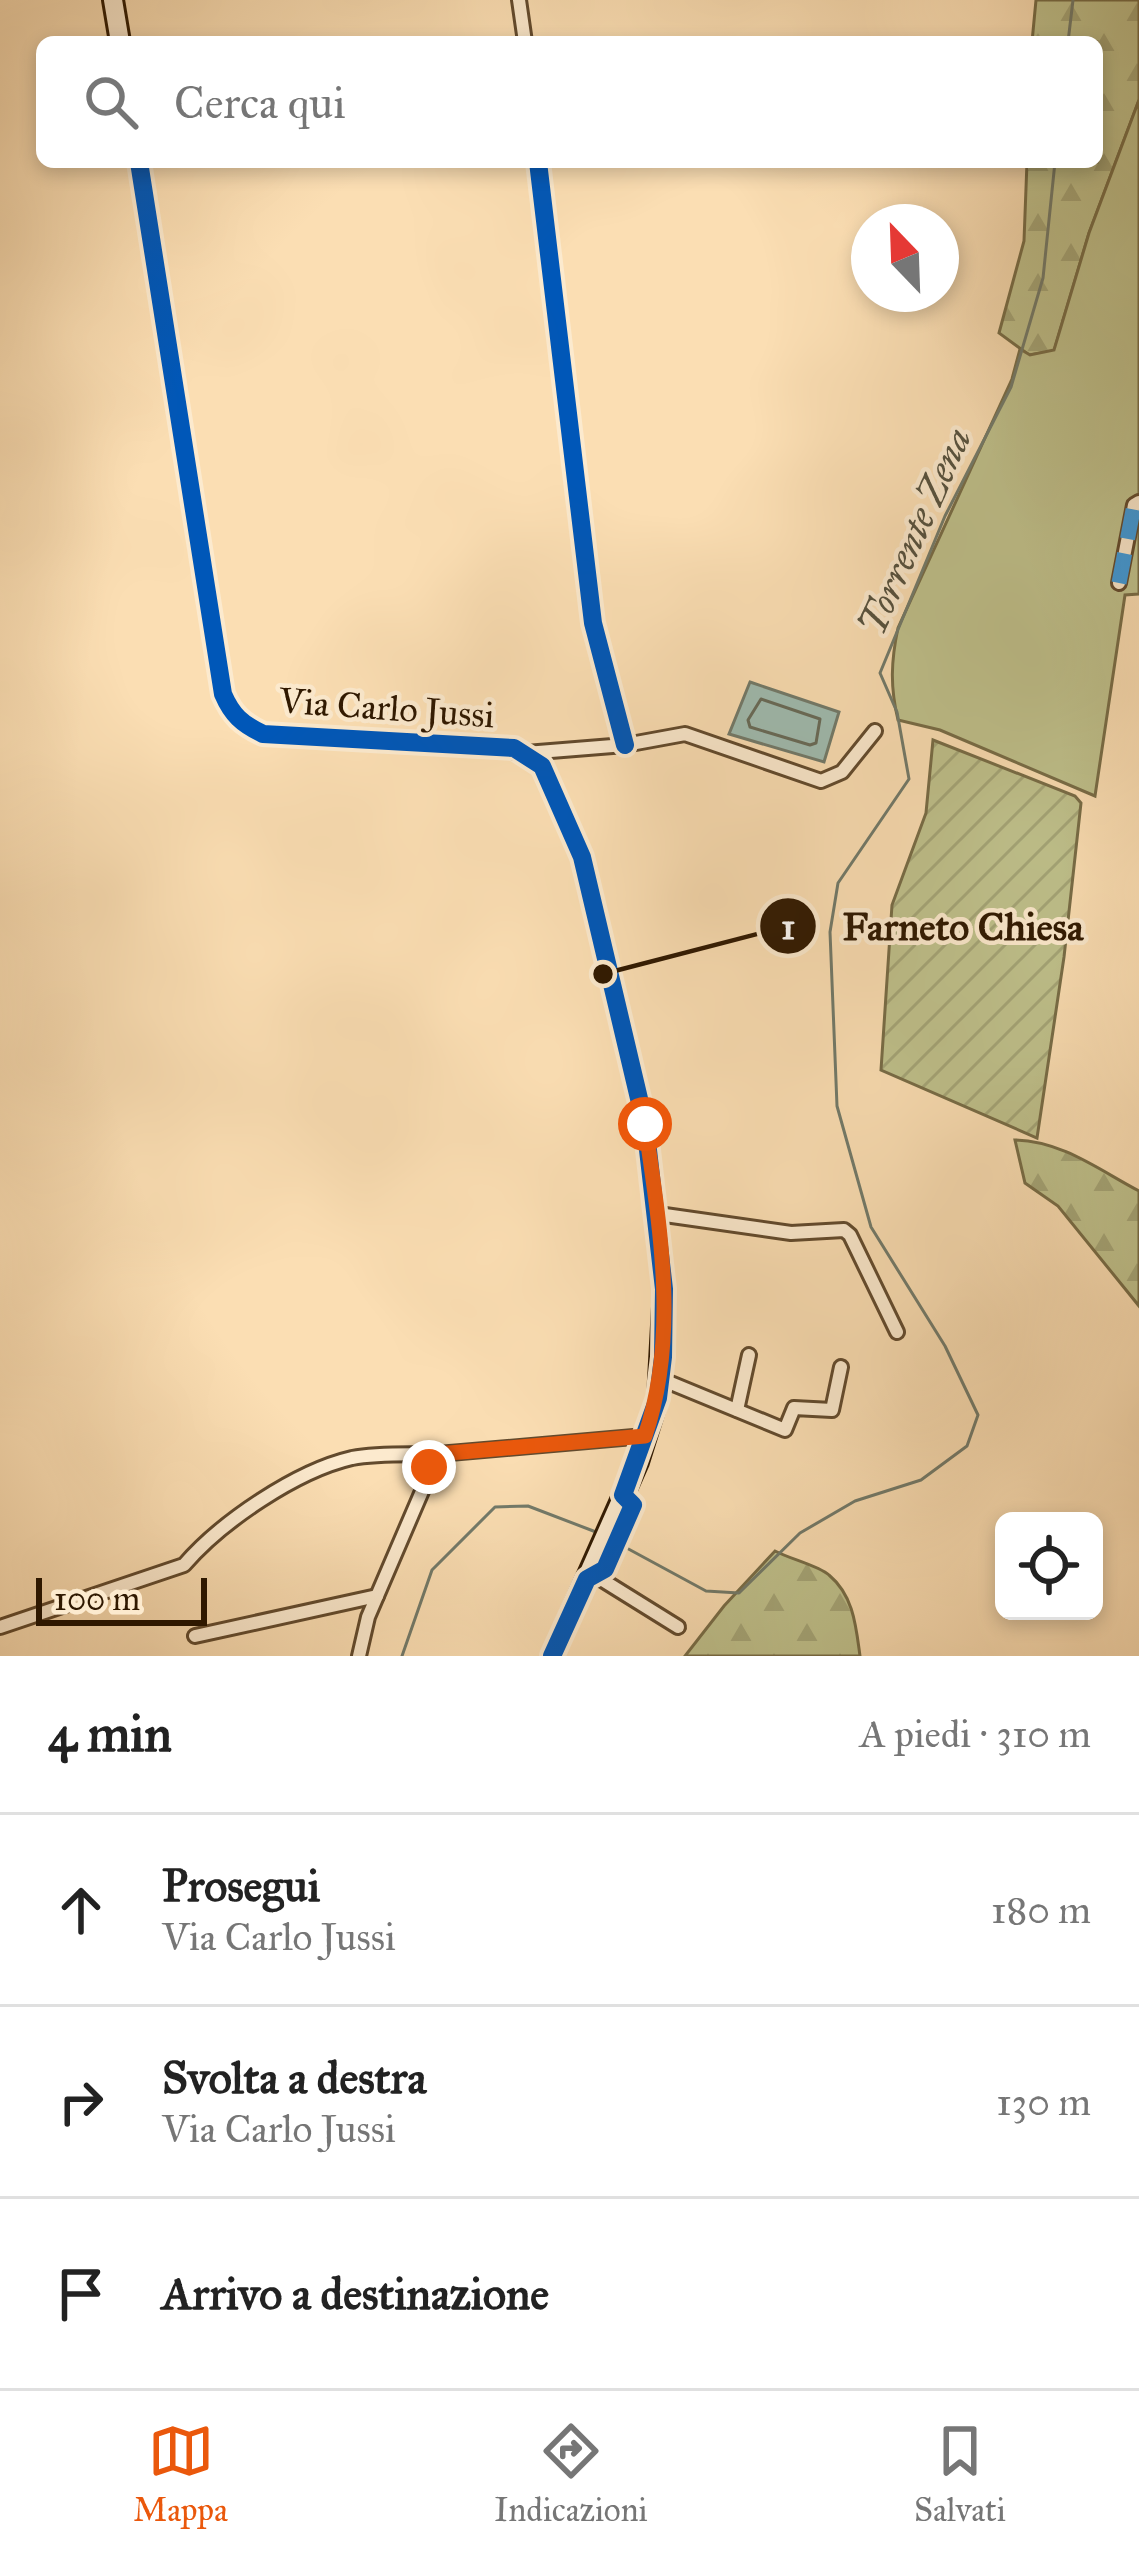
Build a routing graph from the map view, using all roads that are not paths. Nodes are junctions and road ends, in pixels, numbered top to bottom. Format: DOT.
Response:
graph roads {
  1 [pos="113,0"];
  2 [pos="519,0"];
  3 [pos="119,36"];
  4 [pos="524,36"];
  5 [pos="140,168"];
  6 [pos="539,168"];
  7 [pos="1139,502"];
  8 [pos="1119,584"];
  9 [pos="875,731"];
  10 [pos="625,745"];
  11 [pos="526,753"];
  12 [pos="658,1214"];
  13 [pos="897,1332"];
  14 [pos="749,1355"];
  15 [pos="841,1367"];
  16 [pos="661,1379"];
  17 [pos="737,1410"];
  18 [pos="645,1436"];
  19 [pos="438,1454"];
  20 [pos="596,1568"];
  21 [pos="377,1596"];
  22 [pos="0,1627"];
  23 [pos="678,1627"];
  24 [pos="195,1636"];
  25 [pos="553,1655"];
  26 [pos="358,1656"];
  1 -- 3 [label="street"];
  2 -- 4 [label="street"];
  5 -- 11 [label="street, Via Carlo Jussi"];
  6 -- 10 [label="street"];
  7 -- 8 [label="street"];
  9 -- 10 [label="street, Via Carlo Jussi"];
  10 -- 11 [label="street, Via Carlo Jussi"];
  11 -- 12 [label="street, Via Carlo Jussi"];
  12 -- 13 [label="street"];
  12 -- 16 [label="street, Via Carlo Jussi"];
  14 -- 17 [label="street"];
  15 -- 17 [label="street"];
  16 -- 17 [label="street"];
  16 -- 18 [label="street, Via Carlo Jussi"];
  18 -- 19 [label="street"];
  18 -- 20 [label="street, Via Carlo Jussi"];
  19 -- 21 [label="street"];
  19 -- 22 [label="street"];
  20 -- 23 [label="street"];
  20 -- 25 [label="street, Via Carlo Jussi"];
  21 -- 24 [label="street"];
  21 -- 26 [label="street"];
}
